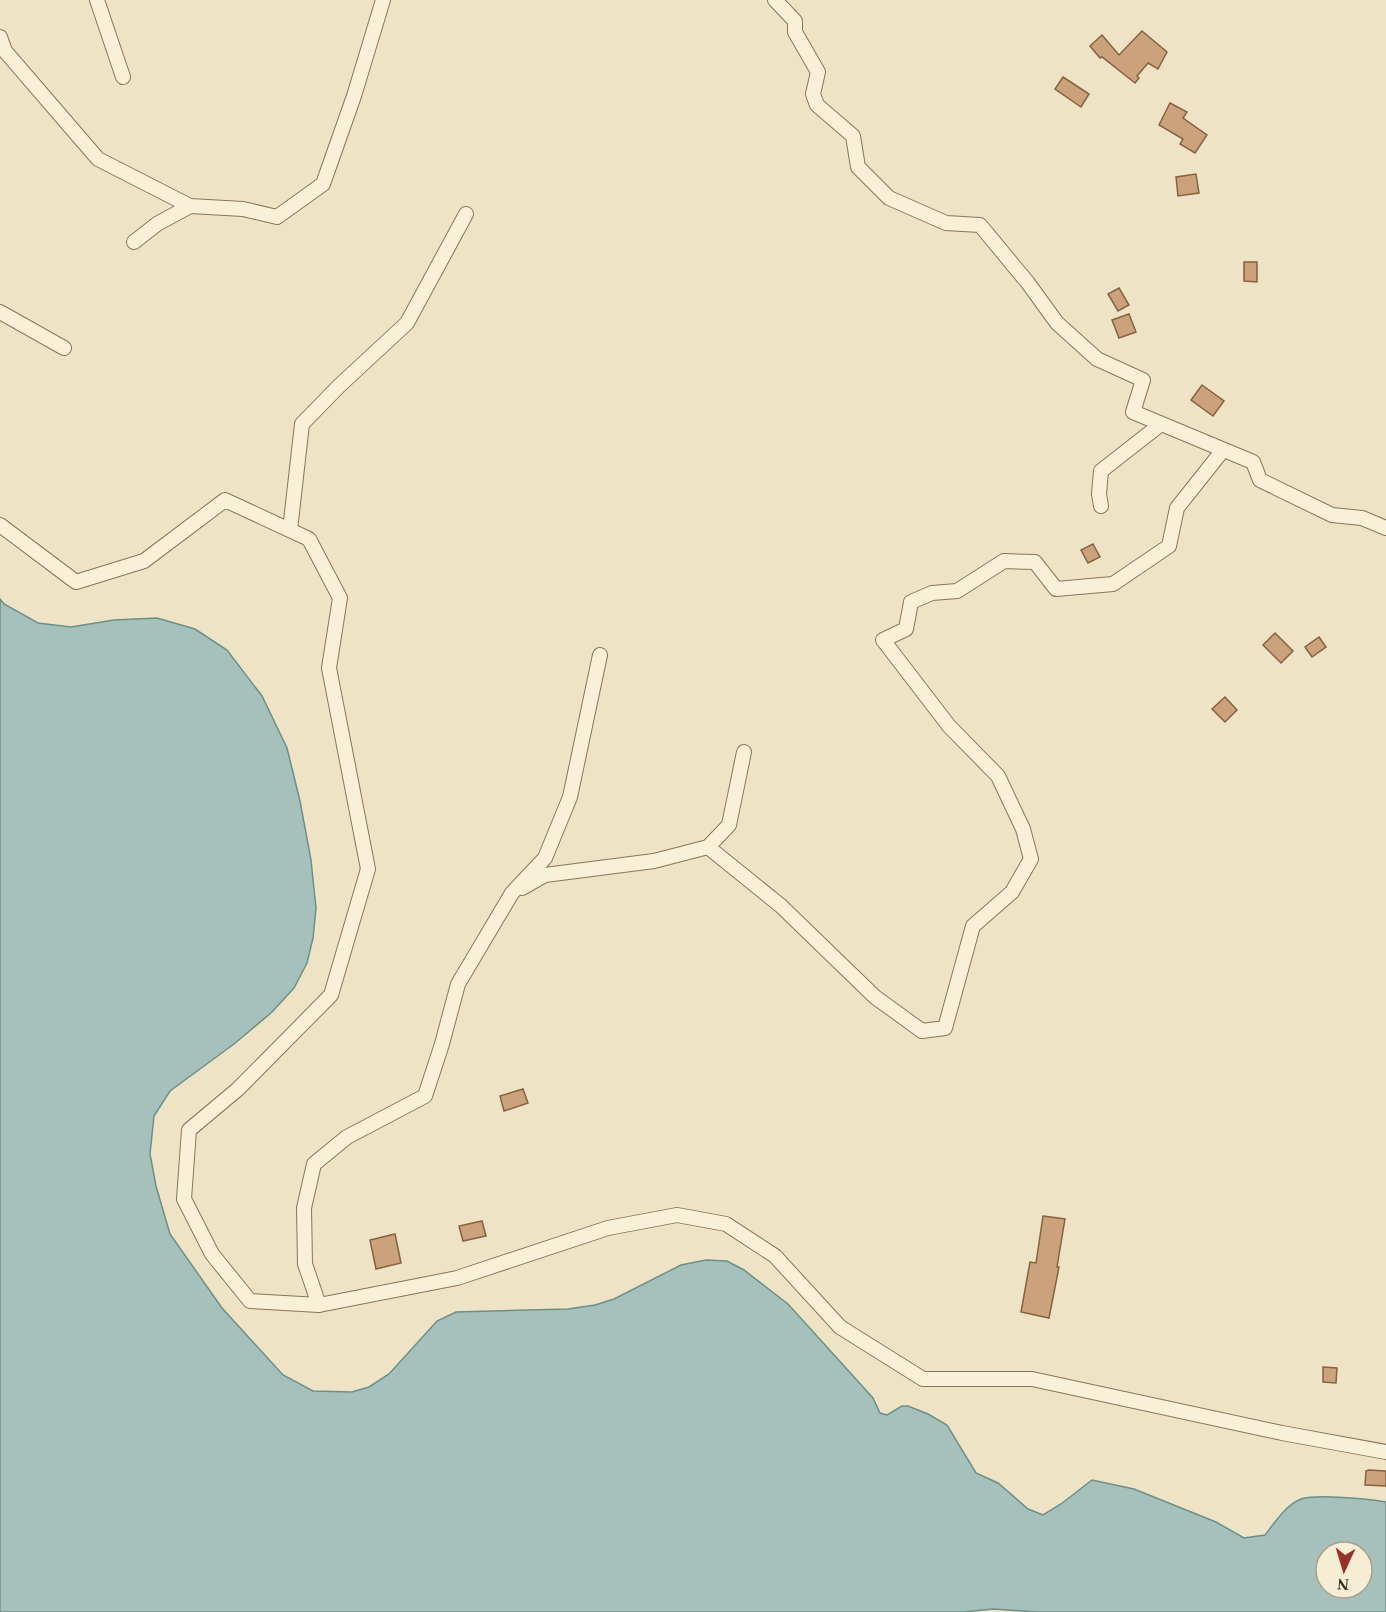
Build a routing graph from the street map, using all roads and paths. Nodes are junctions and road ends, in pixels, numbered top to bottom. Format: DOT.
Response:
graph roads {
  1 [pos="97,0"];
  2 [pos="383,0"];
  3 [pos="775,0"];
  4 [pos="0,37"];
  5 [pos="123,77"];
  6 [pos="190,206"];
  7 [pos="466,214"];
  8 [pos="134,242"];
  9 [pos="0,312"];
  10 [pos="64,348"];
  11 [pos="1161,424"];
  12 [pos="1222,450"];
  13 [pos="1101,506"];
  14 [pos="0,525"];
  15 [pos="1386,528"];
  16 [pos="290,530"];
  17 [pos="600,655"];
  18 [pos="744,752"];
  19 [pos="708,847"];
  20 [pos="512,893"];
  21 [pos="319,1305"];
  22 [pos="1386,1452"];
  1 -- 5 [label="street"];
  2 -- 6 [label="street"];
  3 -- 11 [label="street"];
  4 -- 6 [label="street"];
  6 -- 8 [label="street"];
  7 -- 16 [label="street"];
  9 -- 10 [label="street"];
  11 -- 12 [label="street"];
  11 -- 13 [label="street"];
  12 -- 15 [label="street"];
  12 -- 19 [label="street"];
  14 -- 16 [label="street"];
  16 -- 21 [label="street"];
  17 -- 20 [label="street"];
  18 -- 19 [label="street"];
  19 -- 20 [label="street"];
  20 -- 21 [label="street"];
  21 -- 22 [label="street"];
}
